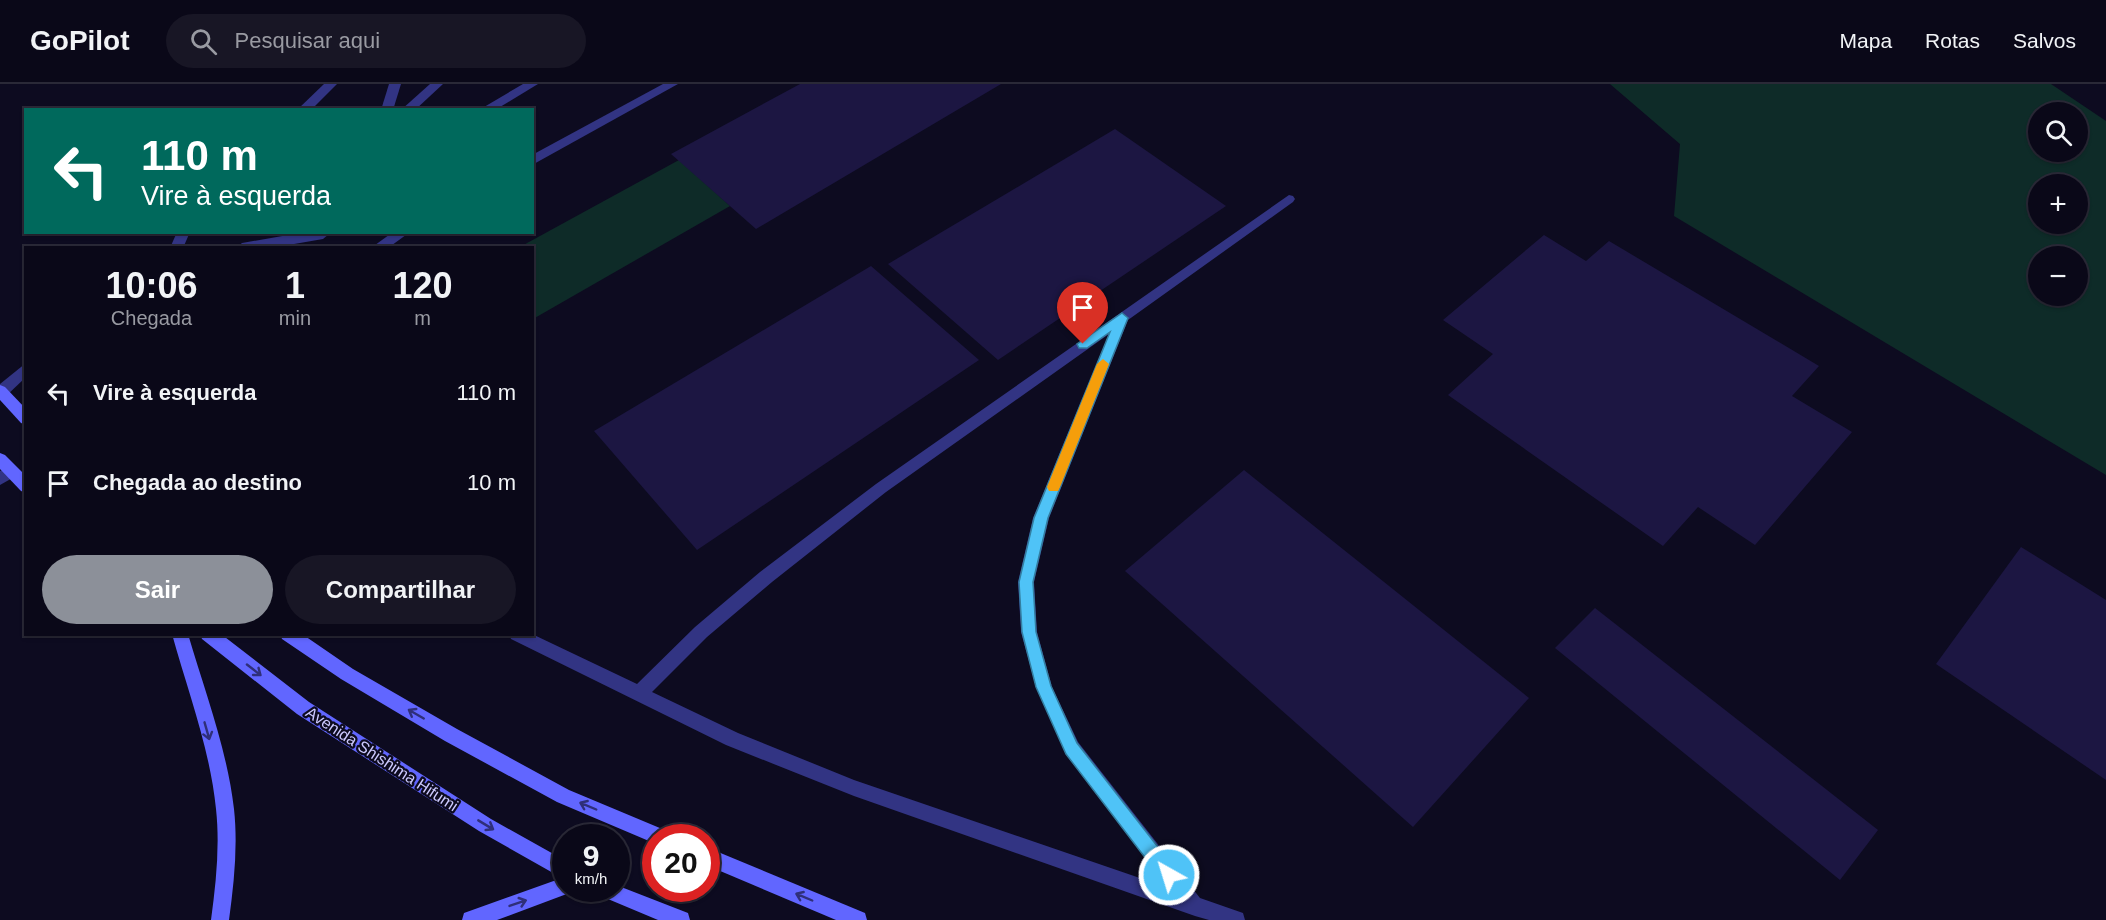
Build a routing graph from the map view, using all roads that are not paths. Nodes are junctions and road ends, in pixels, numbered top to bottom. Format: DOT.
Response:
graph roads {
  1 [pos="331,84"];
  2 [pos="395,84"];
  3 [pos="437,84"];
  4 [pos="532,84"];
  5 [pos="672,84"];
  6 [pos="305,108"];
  7 [pos="388,108"];
  8 [pos="408,108"];
  9 [pos="489,108"];
  10 [pos="534,160"];
  11 [pos="1289,199"];
  12 [pos="319,234"];
  13 [pos="401,234"];
  14 [pos="253,246"];
  15 [pos="380,246"];
  16 [pos="1122,318"];
  17 [pos="24,370"];
  18 [pos="0,392"];
  19 [pos="24,417"];
  20 [pos="0,459"];
  21 [pos="5,476"];
  22 [pos="24,486"];
  23 [pos="181,636"];
  24 [pos="211,636"];
  25 [pos="291,636"];
  26 [pos="521,636"];
  27 [pos="638,695"];
  28 [pos="642,829"];
  29 [pos="720,862"];
  30 [pos="552,863"];
  31 [pos="552,891"];
  32 [pos="630,899"];
  33 [pos="1195,907"];
  34 [pos="220,920"];
  35 [pos="471,920"];
  36 [pos="681,920"];
  37 [pos="858,920"];
  38 [pos="1236,920"];
  1 -- 6 [label="lane"];
  2 -- 7 [label="lane"];
  3 -- 8 [label="lane"];
  4 -- 9 [label="lane"];
  5 -- 10 [label="lane"];
  11 -- 16 [label="lane"];
  12 -- 14 [label="lane"];
  13 -- 15 [label="lane"];
  16 -- 27 [label="lane"];
  16 -- 33 [label="lane"];
  17 -- 18 [label="lane"];
  18 -- 19 [label="street"];
  20 -- 21 [label="street"];
  21 -- 22 [label="street"];
  23 -- 34 [label="street, one-way"];
  24 -- 30 [label="street, Avenida Shishima Hifumi, one-way"];
  28 -- 25 [label="street, one-way"];
  26 -- 27 [label="lane"];
  27 -- 33 [label="lane"];
  37 -- 29 [label="street, one-way"];
  35 -- 31 [label="street, one-way"];
  32 -- 36 [label="street"];
  33 -- 38 [label="lane"];
}
